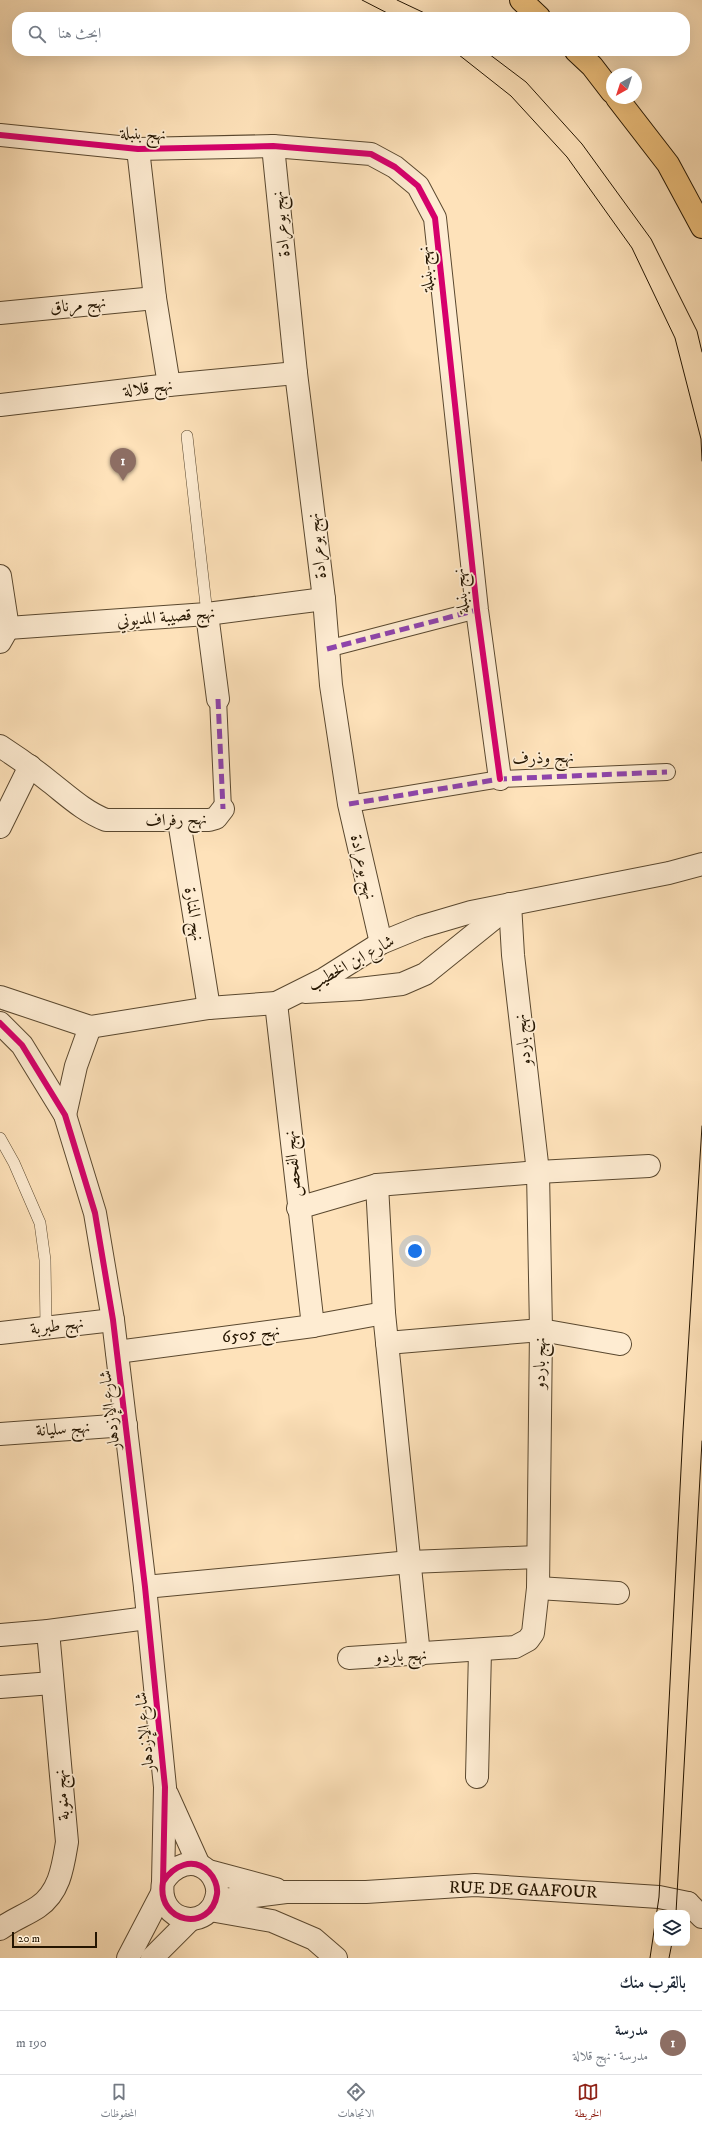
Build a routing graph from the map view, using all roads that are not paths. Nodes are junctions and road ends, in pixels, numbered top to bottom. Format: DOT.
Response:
graph roads {
  1 [pos="520,0"];
  2 [pos="533,12"];
  3 [pos="581,56"];
  4 [pos="606,84"];
  5 [pos="622,104"];
  6 [pos="0,135"];
  7 [pos="272,146"];
  8 [pos="138,150"];
  9 [pos="702,227"];
  10 [pos="155,298"];
  11 [pos="0,313"];
  12 [pos="296,373"];
  13 [pos="169,385"];
  14 [pos="0,405"];
  15 [pos="187,436"];
  16 [pos="0,576"];
  17 [pos="324,599"];
  18 [pos="477,610"];
  19 [pos="206,614"];
  20 [pos="3,634"];
  21 [pos="327,649"];
  22 [pos="218,699"];
  23 [pos="0,746"];
  24 [pos="30,766"];
  25 [pos="667,772"];
  26 [pos="500,779"];
  27 [pos="349,804"];
  28 [pos="223,809"];
  29 [pos="179,821"];
  30 [pos="0,827"];
  31 [pos="702,864"];
  32 [pos="510,904"];
  33 [pos="381,943"];
  34 [pos="299,992"];
  35 [pos="0,996"];
  36 [pos="276,1003"];
  37 [pos="209,1008"];
  38 [pos="0,1023"];
  39 [pos="90,1027"];
  40 [pos="64,1115"];
  41 [pos="0,1138"];
  42 [pos="649,1166"];
  43 [pos="538,1172"];
  44 [pos="377,1185"];
  45 [pos="298,1208"];
  46 [pos="384,1313"];
  47 [pos="113,1320"];
  48 [pos="313,1326"];
  49 [pos="46,1327"];
  50 [pos="541,1330"];
  51 [pos="0,1333"];
  52 [pos="387,1343"];
  53 [pos="620,1344"];
  54 [pos="117,1352"];
  55 [pos="126,1425"];
  56 [pos="0,1434"];
  57 [pos="537,1557"];
  58 [pos="410,1562"];
  59 [pos="145,1587"];
  60 [pos="538,1588"];
  61 [pos="618,1593"];
  62 [pos="147,1618"];
  63 [pos="48,1631"];
  64 [pos="0,1636"];
  65 [pos="480,1651"];
  66 [pos="419,1655"];
  67 [pos="349,1658"];
  68 [pos="52,1683"];
  69 [pos="0,1687"];
  70 [pos="477,1777"];
  71 [pos="165,1787"];
  72 [pos="204,1868"];
  73 [pos="162,1887"];
  74 [pos="286,1892"];
  75 [pos="697,1905"];
  76 [pos="205,1910"];
  77 [pos="0,1929"];
  78 [pos="128,1958"];
  79 [pos="152,1958"];
  80 [pos="336,1958"];
  1 -- 2 [label="highway"];
  3 -- 4 [label="highway"];
  5 -- 9 [label="highway"];
  6 -- 8 [label="street, نهج بنبلة"];
  7 -- 8 [label="street, نهج بنبلة"];
  7 -- 12 [label="street, نهج بوعرادة"];
  7 -- 18 [label="street, نهج بنبلة"];
  8 -- 10 [label="street"];
  10 -- 11 [label="street, نهج مرناق"];
  10 -- 13 [label="street"];
  12 -- 13 [label="street, نهج قلالة"];
  12 -- 17 [label="street, نهج بوعرادة"];
  13 -- 14 [label="street, نهج قلالة"];
  15 -- 19 [label="lane"];
  16 -- 20 [label="street"];
  17 -- 19 [label="street, نهج قصيبة المديوني"];
  17 -- 21 [label="street, نهج بوعرادة"];
  18 -- 21 [label="street"];
  18 -- 26 [label="street, نهج بنبلة"];
  19 -- 20 [label="street, نهج قصيبة المديوني"];
  19 -- 22 [label="street, نهج رفراف"];
  21 -- 27 [label="street, نهج بوعرادة"];
  22 -- 28 [label="street, نهج رفراف"];
  23 -- 24 [label="street, نهج رفراف"];
  24 -- 29 [label="street, نهج رفراف"];
  24 -- 30 [label="street"];
  25 -- 26 [label="street, نهج وذرف"];
  26 -- 27 [label="street, نهج وذرف"];
  27 -- 33 [label="street, نهج بوعرادة"];
  28 -- 29 [label="street, نهج رفراف"];
  29 -- 37 [label="street, نهج المنارة"];
  31 -- 32 [label="street, شارع ابن الخطيب"];
  32 -- 33 [label="street, شارع ابن الخطيب"];
  32 -- 34 [label="street"];
  32 -- 43 [label="street, نهج باردو"];
  33 -- 34 [label="street, شارع ابن الخطيب"];
  34 -- 36 [label="street, شارع ابن الخطيب"];
  35 -- 39 [label="street, شارع ابن الخطيب"];
  36 -- 37 [label="street, شارع ابن الخطيب"];
  36 -- 45 [label="street, نهج الفحص"];
  37 -- 39 [label="street, شارع ابن الخطيب"];
  38 -- 40 [label="street, شارع الإزدهار"];
  39 -- 40 [label="street"];
  40 -- 47 [label="street, شارع الإزدهار"];
  41 -- 49 [label="lane"];
  42 -- 43 [label="street"];
  43 -- 44 [label="street"];
  43 -- 50 [label="street, نهج باردو"];
  44 -- 45 [label="street"];
  44 -- 46 [label="street"];
  45 -- 48 [label="street, نهج الفحص"];
  46 -- 48 [label="street, نهج 6505"];
  46 -- 52 [label="street"];
  47 -- 49 [label="street, نهج طبربة"];
  47 -- 54 [label="street, شارع الإزدهار"];
  48 -- 54 [label="street, نهج 6505"];
  49 -- 51 [label="street, نهج طبربة"];
  50 -- 52 [label="street"];
  50 -- 53 [label="street"];
  50 -- 57 [label="street, نهج باردو"];
  52 -- 58 [label="street"];
  54 -- 55 [label="street, شارع الإزدهار"];
  55 -- 56 [label="street, نهج سليانة"];
  55 -- 59 [label="street, شارع الإزدهار"];
  57 -- 58 [label="street"];
  57 -- 60 [label="street, نهج باردو"];
  58 -- 59 [label="street"];
  58 -- 66 [label="street"];
  59 -- 62 [label="street, شارع الإزدهار"];
  60 -- 61 [label="street"];
  60 -- 65 [label="street, نهج باردو"];
  62 -- 63 [label="street"];
  62 -- 71 [label="street, شارع الإزدهار"];
  63 -- 64 [label="street"];
  63 -- 68 [label="street, نهج منوبة"];
  65 -- 66 [label="street, نهج باردو"];
  65 -- 70 [label="street"];
  66 -- 67 [label="street, نهج باردو"];
  68 -- 69 [label="street"];
  68 -- 77 [label="street, نهج منوبة"];
  71 -- 72 [label="street"];
  71 -- 73 [label="street"];
  72 -- 73 [label="street"];
  72 -- 74 [label="street"];
  72 -- 76 [label="street"];
  73 -- 76 [label="street"];
  73 -- 78 [label="street"];
  74 -- 75 [label="street, RUE DE GAAFOUR"];
  74 -- 76 [label="street"];
  76 -- 79 [label="street"];
  76 -- 80 [label="street"];
}
